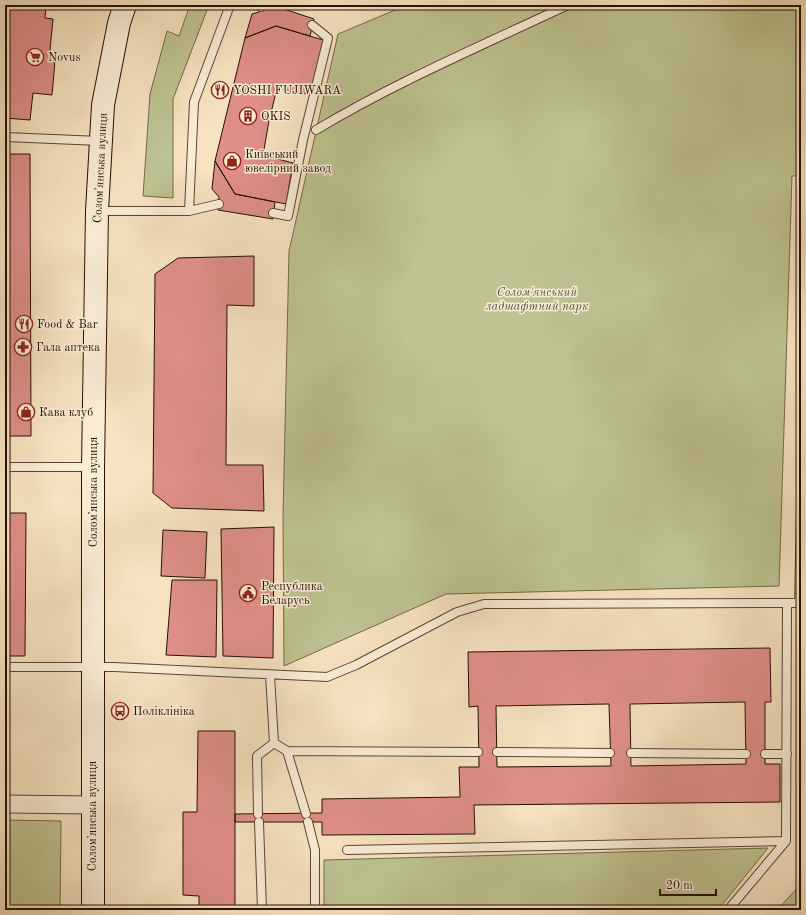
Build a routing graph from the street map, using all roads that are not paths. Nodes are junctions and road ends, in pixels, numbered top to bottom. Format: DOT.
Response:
graph roads {
  1 [pos="126,5"];
  2 [pos="230,5"];
  3 [pos="568,5"];
  4 [pos="312,25"];
  5 [pos="316,130"];
  6 [pos="5,137"];
  7 [pos="100,141"];
  8 [pos="219,204"];
  9 [pos="97,211"];
  10 [pos="189,211"];
  11 [pos="273,212"];
  12 [pos="5,467"];
  13 [pos="93,467"];
  14 [pos="801,508"];
  15 [pos="787,603"];
  16 [pos="800,603"];
  17 [pos="5,667"];
  18 [pos="93,667"];
  19 [pos="270,674"];
  20 [pos="274,743"];
  21 [pos="287,751"];
  22 [pos="478,752"];
  23 [pos="497,752"];
  24 [pos="610,753"];
  25 [pos="631,753"];
  26 [pos="746,754"];
  27 [pos="765,754"];
  28 [pos="786,754"];
  29 [pos="5,804"];
  30 [pos="92,805"];
  31 [pos="786,841"];
  32 [pos="347,850"];
  33 [pos="93,910"];
  34 [pos="262,910"];
  35 [pos="314,910"];
  36 [pos="728,910"];
  1 -- 7 [label="main road, Соломʼянська вулиця"];
  2 -- 10 [label="lane"];
  3 -- 5 [label="lane"];
  4 -- 11 [label="lane"];
  6 -- 7 [label="lane"];
  7 -- 9 [label="main road, Соломʼянська вулиця"];
  8 -- 10 [label="lane"];
  9 -- 10 [label="lane"];
  9 -- 13 [label="main road, Соломʼянська вулиця"];
  12 -- 13 [label="lane"];
  13 -- 18 [label="main road, Соломʼянська вулиця"];
  14 -- 16 [label="lane"];
  15 -- 16 [label="lane"];
  15 -- 19 [label="lane"];
  15 -- 28 [label="lane"];
  17 -- 18 [label="lane"];
  18 -- 19 [label="lane"];
  18 -- 30 [label="main road, Соломʼянська вулиця"];
  19 -- 20 [label="lane"];
  20 -- 21 [label="lane"];
  20 -- 34 [label="lane"];
  21 -- 22 [label="lane"];
  21 -- 35 [label="lane"];
  23 -- 24 [label="lane"];
  25 -- 26 [label="lane"];
  27 -- 28 [label="lane"];
  28 -- 31 [label="lane"];
  29 -- 30 [label="street"];
  30 -- 33 [label="main road, Соломʼянська вулиця"];
  31 -- 32 [label="lane"];
  31 -- 36 [label="lane"];
}
